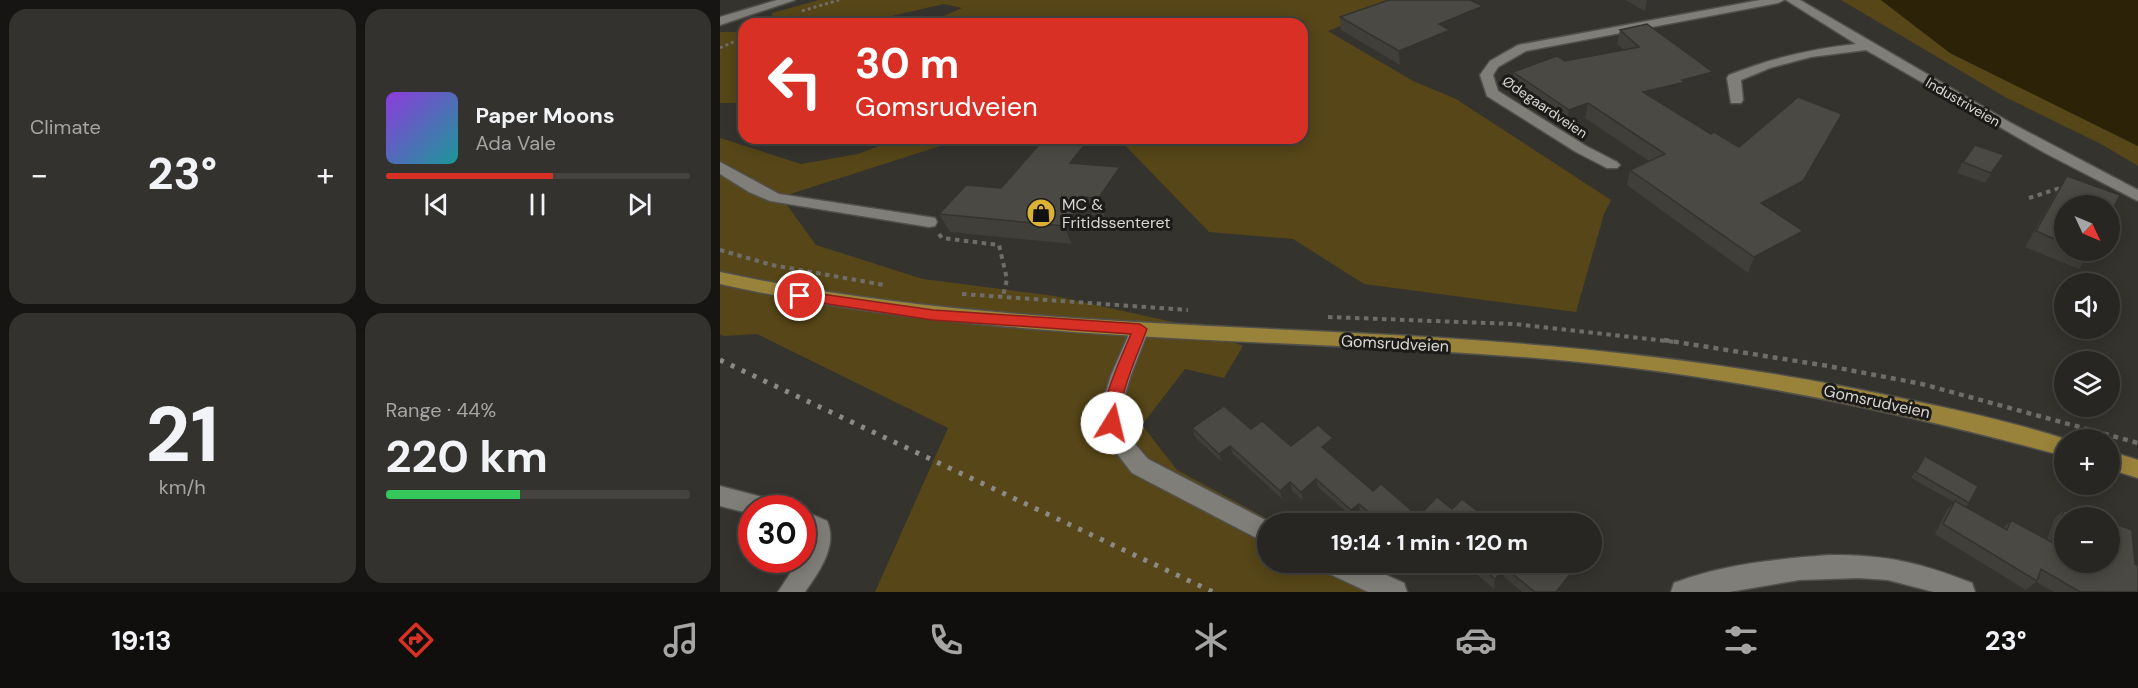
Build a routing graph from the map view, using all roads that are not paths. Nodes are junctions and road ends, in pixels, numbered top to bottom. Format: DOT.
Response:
graph roads {
  1 [pos="789,0"];
  2 [pos="1778,0"];
  3 [pos="1792,0"];
  4 [pos="720,21"];
  5 [pos="1868,46"];
  6 [pos="1736,100"];
  7 [pos="1612,165"];
  8 [pos="720,166"];
  9 [pos="2138,196"];
  10 [pos="929,222"];
  11 [pos="720,278"];
  12 [pos="1140,329"];
  13 [pos="2054,444"];
  14 [pos="2120,463"];
  15 [pos="2138,469"];
  16 [pos="720,496"];
  17 [pos="738,500"];
  18 [pos="816,527"];
  19 [pos="1257,527"];
  20 [pos="816,549"];
  21 [pos="802,573"];
  22 [pos="1354,573"];
  23 [pos="790,592"];
  24 [pos="1395,592"];
  25 [pos="1683,592"];
  26 [pos="1963,592"];
  1 -- 4 [label="street"];
  2 -- 7 [label="street, Ødegaardveien"];
  3 -- 5 [label="street, Industriveien"];
  5 -- 6 [label="street"];
  5 -- 9 [label="street, Industriveien"];
  8 -- 10 [label="street"];
  11 -- 12 [label="main road, Gomsrudveien"];
  12 -- 13 [label="main road, Gomsrudveien"];
  12 -- 19 [label="street"];
  14 -- 15 [label="main road"];
  16 -- 17 [label="street"];
  18 -- 20 [label="street"];
  21 -- 23 [label="street"];
  22 -- 24 [label="street"];
  25 -- 26 [label="street"];
}
